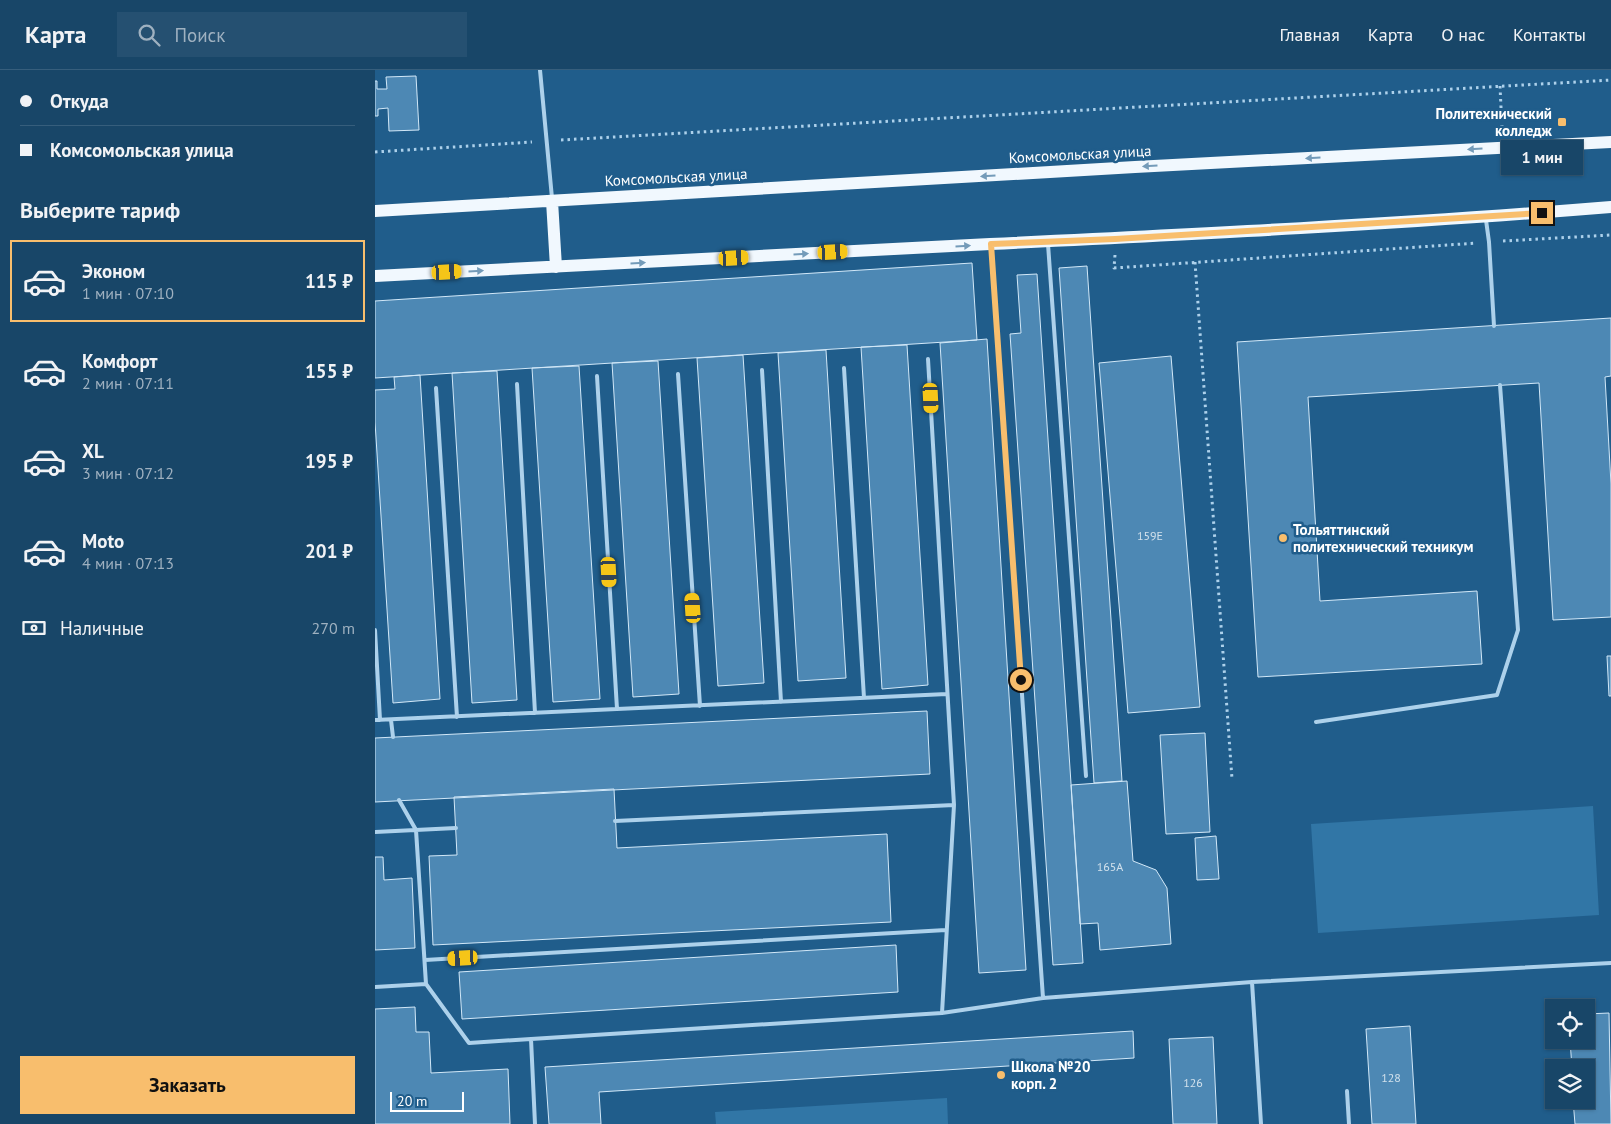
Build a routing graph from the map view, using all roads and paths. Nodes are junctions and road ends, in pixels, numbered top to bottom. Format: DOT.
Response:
graph roads {
  1 [pos="540,70"];
  2 [pos="1611,80"];
  3 [pos="1500,86"];
  4 [pos="1502,135"];
  5 [pos="547,141"];
  6 [pos="1611,142"];
  7 [pos="375,152"];
  8 [pos="552,201"];
  9 [pos="1611,207"];
  10 [pos="375,211"];
  11 [pos="1486,217"];
  12 [pos="1611,235"];
  13 [pos="1115,239"];
  14 [pos="1047,242"];
  15 [pos="1489,242"];
  16 [pos="991,244"];
  17 [pos="1195,262"];
  18 [pos="556,267"];
  19 [pos="375,276"];
  20 [pos="1494,326"];
  21 [pos="929,359"];
  22 [pos="844,368"];
  23 [pos="762,370"];
  24 [pos="678,374"];
  25 [pos="597,376"];
  26 [pos="517,384"];
  27 [pos="1500,385"];
  28 [pos="436,388"];
  29 [pos="375,630"];
  30 [pos="947,694"];
  31 [pos="864,698"];
  32 [pos="781,702"];
  33 [pos="700,706"];
  34 [pos="617,709"];
  35 [pos="535,713"];
  36 [pos="457,717"];
  37 [pos="377,720"];
  38 [pos="391,720"];
  39 [pos="1316,722"];
  40 [pos="393,737"];
  41 [pos="1086,776"];
  42 [pos="1232,778"];
  43 [pos="399,800"];
  44 [pos="953,805"];
  45 [pos="615,821"];
  46 [pos="456,828"];
  47 [pos="416,830"];
  48 [pos="375,832"];
  49 [pos="946,930"];
  50 [pos="425,960"];
  51 [pos="1611,963"];
  52 [pos="1253,982"];
  53 [pos="426,984"];
  54 [pos="375,987"];
  55 [pos="1043,998"];
  56 [pos="941,1013"];
  57 [pos="531,1039"];
  58 [pos="1347,1091"];
  59 [pos="535,1124"];
  60 [pos="1261,1124"];
  61 [pos="1349,1124"];
  1 -- 5 [label="lane"];
  2 -- 3 [label="path"];
  3 -- 4 [label="path"];
  3 -- 5 [label="path"];
  5 -- 7 [label="path"];
  5 -- 8 [label="lane"];
  6 -- 8 [label="main road, Комсомольская улица, one-way"];
  8 -- 10 [label="main road, Комсомольская улица"];
  8 -- 18 [label="main road"];
  9 -- 11 [label="main road"];
  11 -- 13 [label="main road"];
  11 -- 15 [label="lane"];
  12 -- 15 [label="path"];
  13 -- 14 [label="main road"];
  13 -- 17 [label="path"];
  14 -- 16 [label="main road"];
  14 -- 41 [label="lane"];
  15 -- 17 [label="path"];
  15 -- 20 [label="lane"];
  18 -- 16 [label="main road, one-way"];
  16 -- 55 [label="lane"];
  17 -- 42 [label="path"];
  19 -- 18 [label="main road, one-way"];
  21 -- 30 [label="lane"];
  22 -- 31 [label="lane"];
  23 -- 32 [label="lane"];
  24 -- 33 [label="lane"];
  25 -- 34 [label="lane"];
  26 -- 35 [label="lane"];
  27 -- 39 [label="lane"];
  28 -- 36 [label="lane"];
  29 -- 37 [label="lane"];
  30 -- 31 [label="lane"];
  30 -- 44 [label="lane"];
  31 -- 32 [label="lane"];
  32 -- 33 [label="lane"];
  33 -- 34 [label="lane"];
  34 -- 35 [label="lane"];
  35 -- 36 [label="lane"];
  36 -- 38 [label="lane"];
  37 -- 38 [label="lane"];
  38 -- 40 [label="lane"];
  43 -- 47 [label="lane"];
  44 -- 45 [label="lane"];
  44 -- 49 [label="lane"];
  46 -- 47 [label="lane"];
  47 -- 48 [label="lane"];
  47 -- 50 [label="lane"];
  49 -- 50 [label="lane"];
  49 -- 56 [label="lane"];
  50 -- 53 [label="lane"];
  51 -- 52 [label="lane"];
  52 -- 55 [label="lane"];
  52 -- 60 [label="lane"];
  53 -- 54 [label="lane"];
  53 -- 57 [label="lane"];
  55 -- 56 [label="lane"];
  56 -- 57 [label="lane"];
  57 -- 59 [label="lane"];
  58 -- 61 [label="lane"];
}
